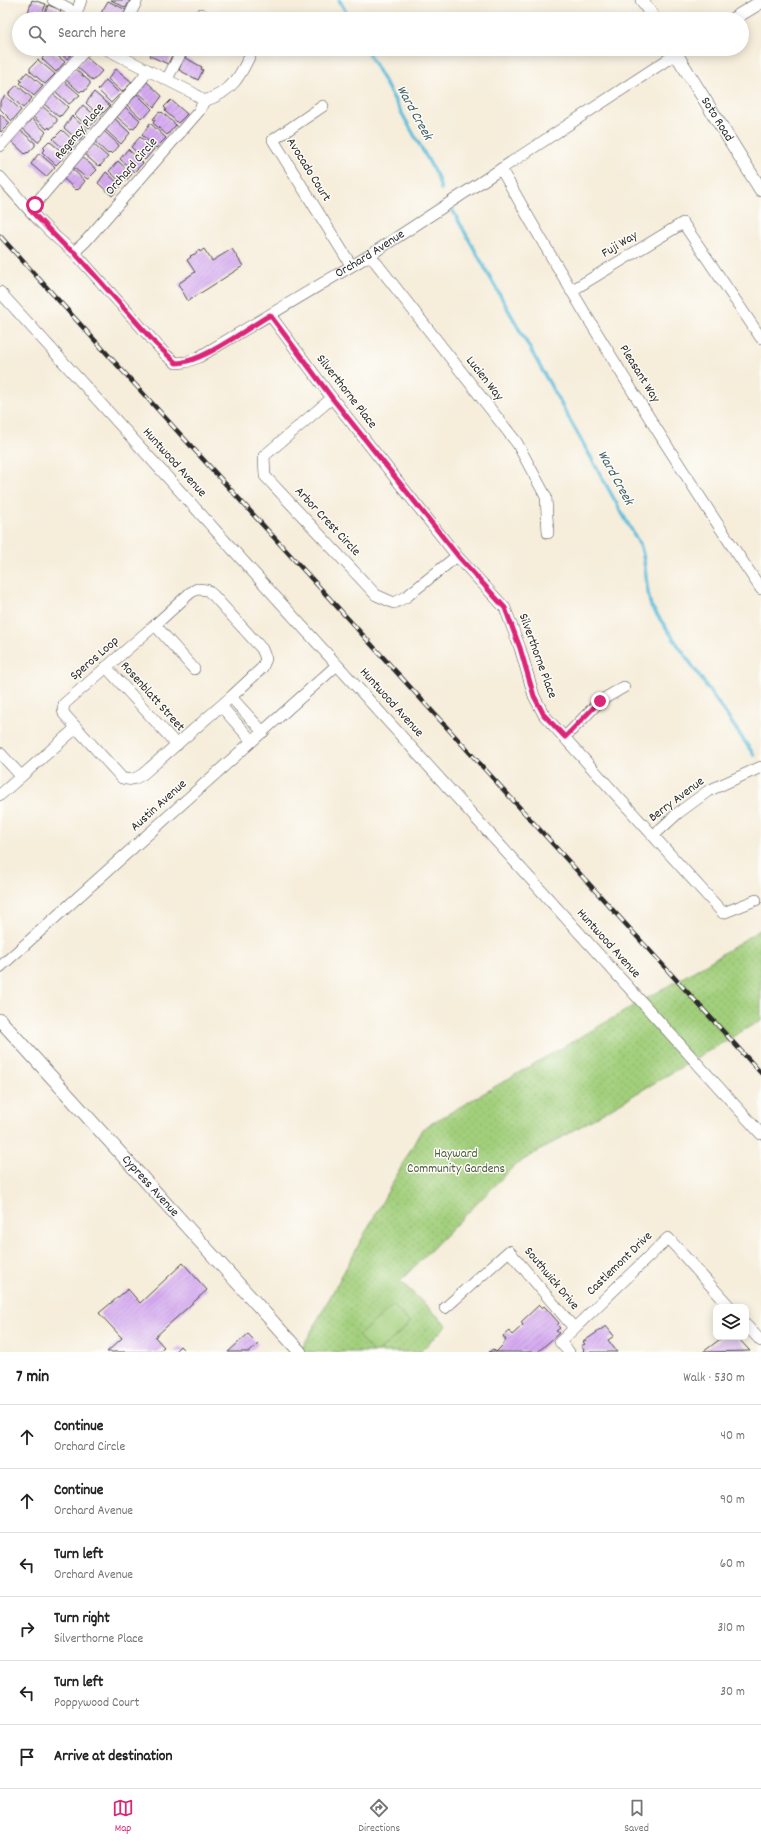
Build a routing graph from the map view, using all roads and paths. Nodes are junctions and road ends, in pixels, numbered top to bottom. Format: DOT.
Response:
graph roads {
  1 [pos="53,0"];
  2 [pos="81,0"];
  3 [pos="137,0"];
  4 [pos="642,0"];
  5 [pos="761,2"];
  6 [pos="71,12"];
  7 [pos="77,12"];
  8 [pos="131,12"];
  9 [pos="650,12"];
  10 [pos="745,12"];
  11 [pos="80,56"];
  12 [pos="121,56"];
  13 [pos="179,56"];
  14 [pos="249,56"];
  15 [pos="670,56"];
  16 [pos="681,56"];
  17 [pos="148,70"];
  18 [pos="167,79"];
  19 [pos="204,101"];
  20 [pos="323,106"];
  21 [pos="0,146"];
  22 [pos="501,169"];
  23 [pos="0,177"];
  24 [pos="761,190"];
  25 [pos="30,210"];
  26 [pos="74,252"];
  27 [pos="370,255"];
  28 [pos="351,266"];
  29 [pos="571,291"];
  30 [pos="0,292"];
  31 [pos="270,315"];
  32 [pos="761,338"];
  33 [pos="332,398"];
  34 [pos="548,533"];
  35 [pos="458,556"];
  36 [pos="761,589"];
  37 [pos="155,626"];
  38 [pos="337,665"];
  39 [pos="106,667"];
  40 [pos="194,669"];
  41 [pos="624,687"];
  42 [pos="231,697"];
  43 [pos="221,706"];
  44 [pos="76,728"];
  45 [pos="263,732"];
  46 [pos="565,737"];
  47 [pos="252,741"];
  48 [pos="177,745"];
  49 [pos="0,753"];
  50 [pos="761,767"];
  51 [pos="21,776"];
  52 [pos="0,795"];
  53 [pos="654,835"];
  54 [pos="756,900"];
  55 [pos="0,967"];
  56 [pos="0,1020"];
  57 [pos="761,1134"];
  58 [pos="727,1304"];
  59 [pos="445,1308"];
  60 [pos="574,1328"];
  61 [pos="749,1328"];
  62 [pos="761,1341"];
  63 [pos="300,1352"];
  64 [pos="569,1352"];
  1 -- 6 [label="street"];
  2 -- 7 [label="street"];
  3 -- 8 [label="street"];
  4 -- 9 [label="street"];
  5 -- 10 [label="street"];
  11 -- 21 [label="street"];
  12 -- 17 [label="street"];
  13 -- 18 [label="street"];
  14 -- 19 [label="street"];
  15 -- 22 [label="street, Orchard Avenue"];
  16 -- 24 [label="street, Soto Road"];
  17 -- 18 [label="street"];
  17 -- 25 [label="street, Regency Place"];
  18 -- 19 [label="street"];
  19 -- 26 [label="street, Orchard Circle"];
  20 -- 28 [label="street, Avocado Court"];
  22 -- 27 [label="street, Orchard Avenue"];
  22 -- 29 [label="street, Pleasant Way"];
  23 -- 25 [label="street"];
  25 -- 26 [label="street"];
  26 -- 31 [label="street, Orchard Avenue"];
  27 -- 28 [label="street, Orchard Avenue"];
  27 -- 34 [label="street, Lucien Way"];
  28 -- 31 [label="street, Orchard Avenue"];
  29 -- 32 [label="street, Fuji Way"];
  29 -- 36 [label="street, Pleasant Way"];
  30 -- 38 [label="street, Huntwood Avenue"];
  31 -- 33 [label="street, Silverthorne Place"];
  33 -- 35 [label="street, Silverthorne Place"];
  33 -- 35 [label="street, Arbor Crest Circle"];
  35 -- 46 [label="street, Silverthorne Place"];
  37 -- 39 [label="street, Speros Loop"];
  37 -- 40 [label="street"];
  37 -- 42 [label="street, Speros Loop"];
  38 -- 45 [label="street, Austin Avenue"];
  38 -- 57 [label="street, Huntwood Avenue"];
  39 -- 44 [label="street, Speros Loop"];
  39 -- 48 [label="street, Rosenblatt Street"];
  41 -- 46 [label="street"];
  42 -- 43 [label="street, Speros Loop"];
  42 -- 45 [label="street"];
  43 -- 47 [label="street"];
  43 -- 48 [label="street, Speros Loop"];
  44 -- 48 [label="street, Speros Loop"];
  44 -- 51 [label="street"];
  45 -- 47 [label="street, Austin Avenue"];
  46 -- 53 [label="street, Silverthorne Place"];
  47 -- 55 [label="street, Austin Avenue"];
  49 -- 51 [label="street"];
  50 -- 53 [label="street, Berry Avenue"];
  51 -- 52 [label="street"];
  53 -- 54 [label="street, Silverthorne Place"];
  56 -- 63 [label="street, Cypress Avenue"];
  58 -- 60 [label="street, Castlemont Drive"];
  59 -- 60 [label="street, Southwick Drive"];
  60 -- 64 [label="street, Southwick Drive"];
  61 -- 62 [label="street"];
}
